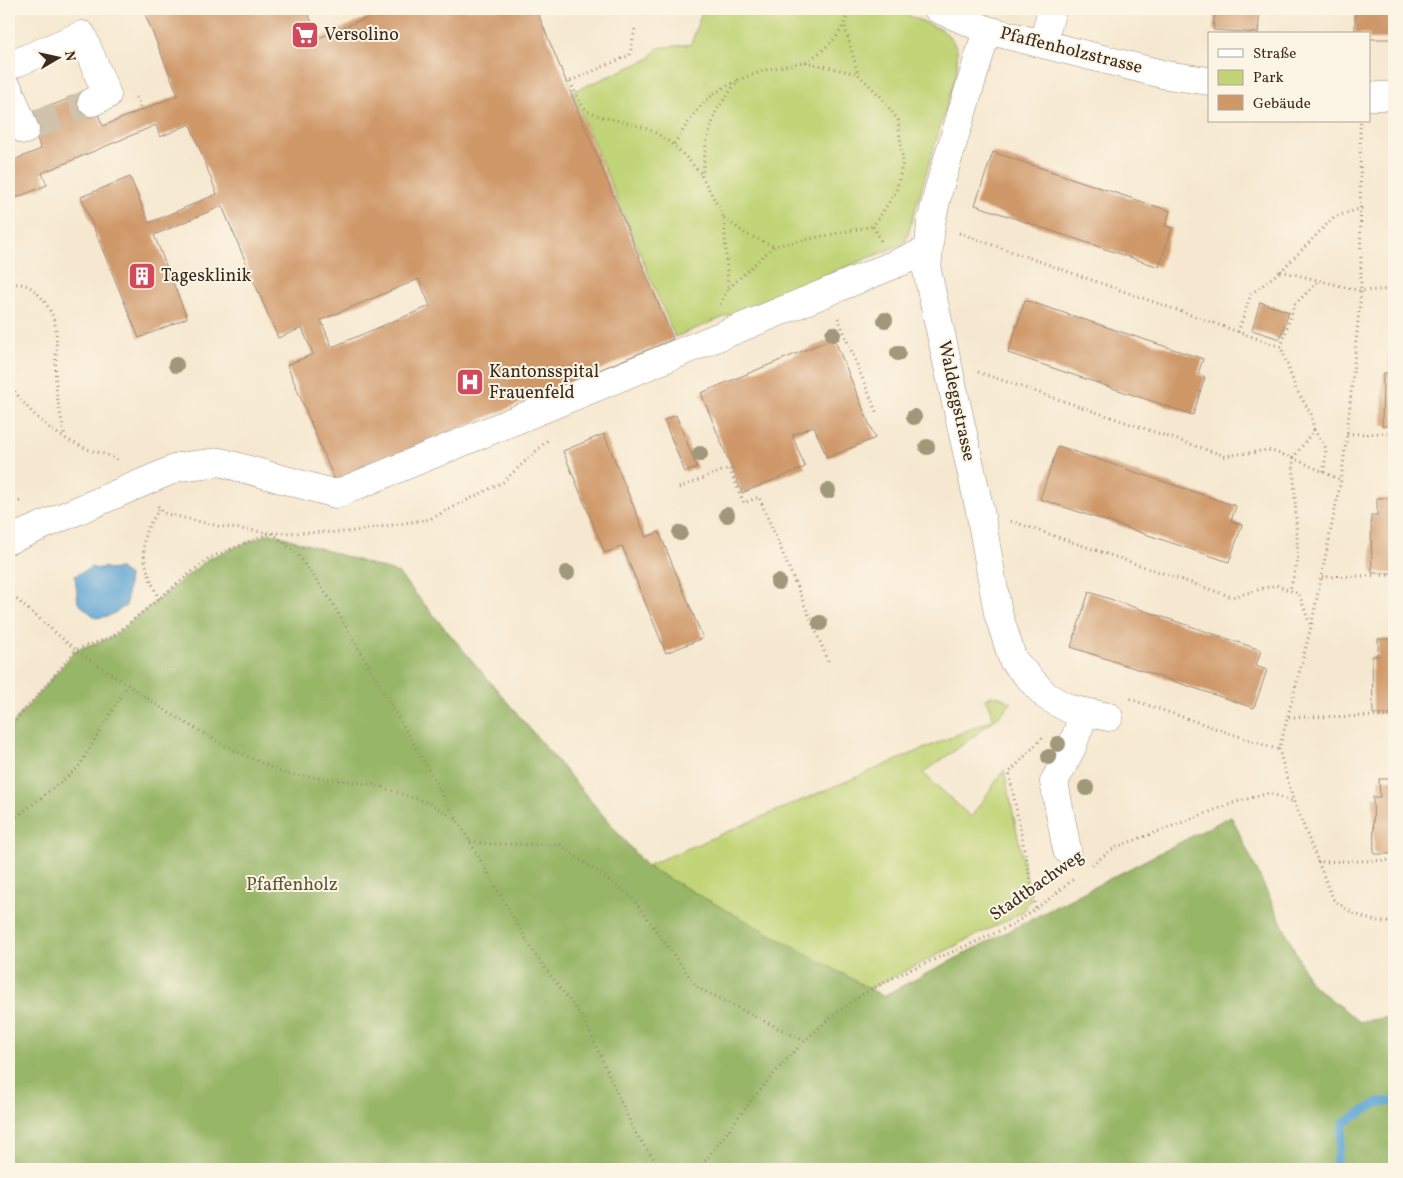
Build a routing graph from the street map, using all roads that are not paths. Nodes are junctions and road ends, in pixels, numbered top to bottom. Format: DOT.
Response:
graph roads {
  1 [pos="938,9"];
  2 [pos="1052,9"];
  3 [pos="987,30"];
  4 [pos="1043,44"];
  5 [pos="9,66"];
  6 [pos="1208,80"];
  7 [pos="9,90"];
  8 [pos="1370,96"];
  9 [pos="1394,96"];
  10 [pos="92,102"];
  11 [pos="22,131"];
  12 [pos="927,251"];
  13 [pos="9,540"];
  14 [pos="1068,850"];
  1 -- 3 [label="street, Pfaffenholzstrasse"];
  2 -- 4 [label="street"];
  3 -- 4 [label="street, Pfaffenholzstrasse"];
  3 -- 12 [label="street, Waldeggstrasse"];
  4 -- 6 [label="street, Pfaffenholzstrasse"];
  5 -- 10 [label="street"];
  7 -- 11 [label="street"];
  8 -- 9 [label="street"];
  12 -- 13 [label="street"];
  12 -- 14 [label="street, Waldeggstrasse"];
}
